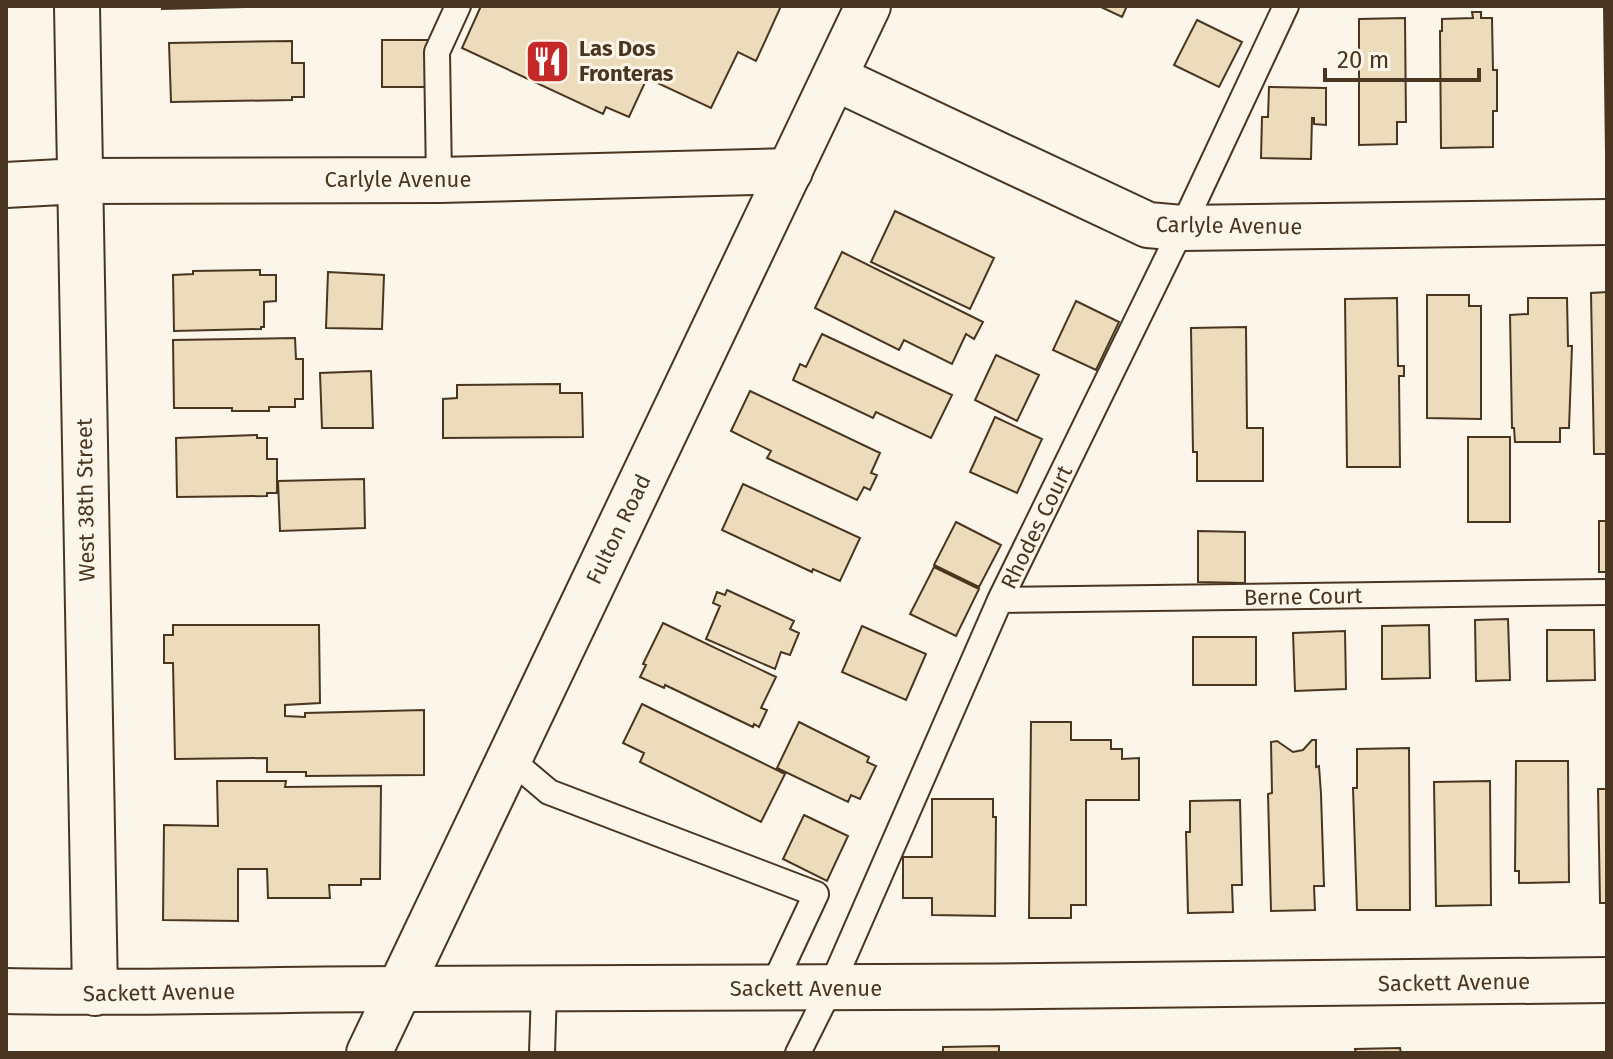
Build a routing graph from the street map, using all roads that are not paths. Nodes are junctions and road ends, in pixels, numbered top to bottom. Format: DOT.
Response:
graph roads {
  1 [pos="77,6"];
  2 [pos="458,6"];
  3 [pos="868,6"];
  4 [pos="1286,6"];
  5 [pos="835,78"];
  6 [pos="790,171"];
  7 [pos="439,180"];
  8 [pos="79,181"];
  9 [pos="6,185"];
  10 [pos="1607,222"];
  11 [pos="1182,228"];
  12 [pos="1607,592"];
  13 [pos="1000,600"];
  14 [pos="509,758"];
  15 [pos="1607,980"];
  16 [pos="772,988"];
  17 [pos="398,989"];
  18 [pos="544,989"];
  19 [pos="830,989"];
  20 [pos="6,991"];
  21 [pos="95,993"];
  22 [pos="369,1053"];
  23 [pos="542,1053"];
  24 [pos="798,1053"];
  1 -- 8 [label="street, West 38th Street"];
  2 -- 7 [label="lane"];
  3 -- 5 [label="street, Fulton Road"];
  4 -- 11 [label="lane, Rhodes Court"];
  5 -- 6 [label="street, Fulton Road"];
  5 -- 11 [label="street, Carlyle Avenue"];
  6 -- 7 [label="street, Carlyle Avenue"];
  6 -- 14 [label="street, Fulton Road"];
  7 -- 8 [label="street, Carlyle Avenue"];
  8 -- 9 [label="street, Carlyle Avenue"];
  8 -- 21 [label="street, West 38th Street"];
  10 -- 11 [label="street, Carlyle Avenue"];
  11 -- 13 [label="lane, Rhodes Court"];
  12 -- 13 [label="lane, Berne Court"];
  13 -- 19 [label="lane, Rhodes Court"];
  14 -- 16 [label="lane"];
  14 -- 17 [label="street, Fulton Road"];
  15 -- 19 [label="street, Sackett Avenue"];
  16 -- 18 [label="street, Sackett Avenue"];
  16 -- 19 [label="street, Sackett Avenue"];
  17 -- 18 [label="street, Sackett Avenue"];
  17 -- 21 [label="street, Sackett Avenue"];
  17 -- 22 [label="street, Fulton Road"];
  18 -- 23 [label="lane"];
  19 -- 24 [label="lane, Rhodes Court"];
  20 -- 21 [label="street, Sackett Avenue"];
}
